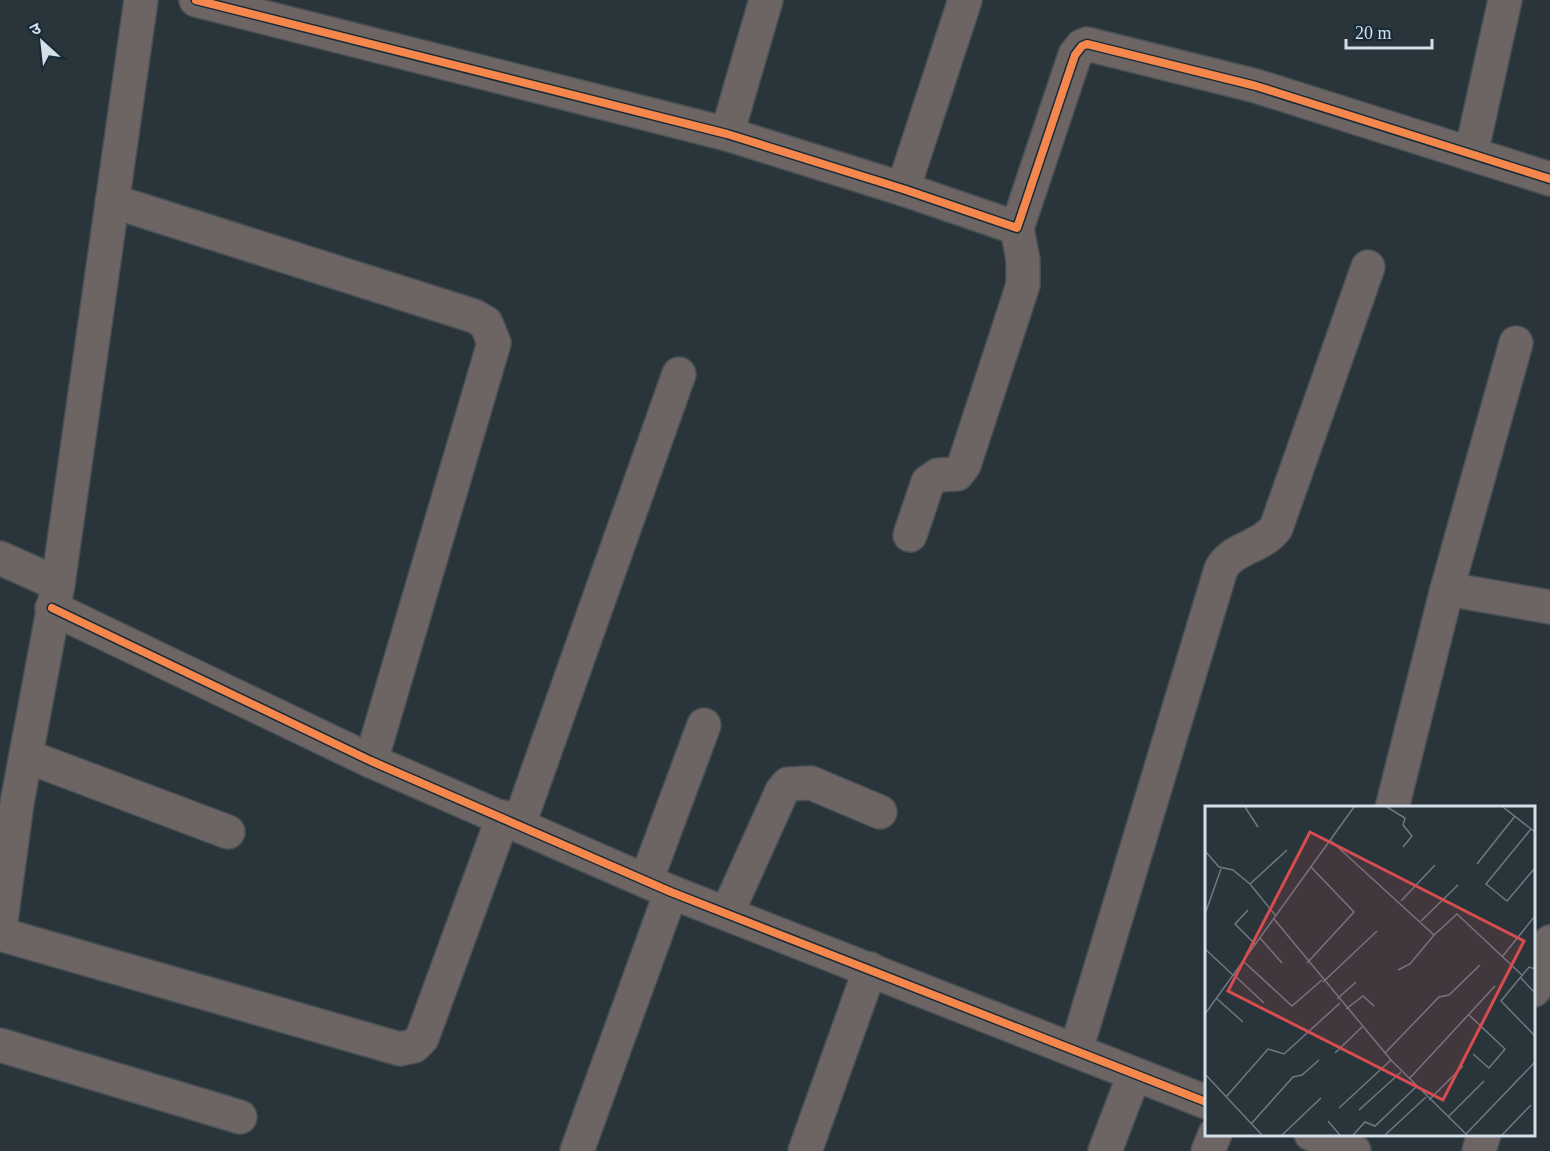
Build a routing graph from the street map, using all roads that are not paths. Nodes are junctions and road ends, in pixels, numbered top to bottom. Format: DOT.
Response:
graph roads {
  1 [pos="141,0"];
  2 [pos="196,0"];
  3 [pos="766,0"];
  4 [pos="965,0"];
  5 [pos="1505,0"];
  6 [pos="727,134"];
  7 [pos="1471,154"];
  8 [pos="1550,180"];
  9 [pos="903,189"];
  10 [pos="112,201"];
  11 [pos="1017,228"];
  12 [pos="1368,267"];
  13 [pos="1516,342"];
  14 [pos="679,374"];
  15 [pos="910,535"];
  16 [pos="0,558"];
  17 [pos="1447,589"];
  18 [pos="55,596"];
  19 [pos="1550,607"];
  20 [pos="704,725"];
  21 [pos="26,756"];
  22 [pos="371,762"];
  23 [pos="9,800"];
  24 [pos="1392,806"];
  25 [pos="880,812"];
  26 [pos="511,820"];
  27 [pos="228,832"];
  28 [pos="659,886"];
  29 [pos="727,914"];
  30 [pos="0,928"];
  31 [pos="0,934"];
  32 [pos="1550,942"];
  33 [pos="870,969"];
  34 [pos="1535,984"];
  35 [pos="0,1045"];
  36 [pos="1076,1050"];
  37 [pos="1134,1075"];
  38 [pos="1205,1102"];
  39 [pos="240,1117"];
  40 [pos="1214,1136"];
  41 [pos="1316,1136"];
  42 [pos="1484,1136"];
  43 [pos="577,1151"];
  44 [pos="806,1151"];
  45 [pos="1105,1151"];
  46 [pos="1208,1151"];
  47 [pos="1354,1151"];
  48 [pos="1479,1151"];
  1 -- 10 [label="street"];
  2 -- 6 [label="street"];
  3 -- 6 [label="street"];
  4 -- 9 [label="street"];
  5 -- 7 [label="street"];
  6 -- 9 [label="street"];
  7 -- 8 [label="street"];
  7 -- 11 [label="street"];
  9 -- 11 [label="street"];
  10 -- 18 [label="street"];
  10 -- 22 [label="street"];
  11 -- 15 [label="street"];
  12 -- 36 [label="street"];
  13 -- 17 [label="street"];
  14 -- 26 [label="street"];
  16 -- 18 [label="street"];
  17 -- 19 [label="street"];
  17 -- 24 [label="street"];
  18 -- 21 [label="street"];
  18 -- 22 [label="street"];
  20 -- 28 [label="street"];
  21 -- 23 [label="street"];
  21 -- 27 [label="street"];
  22 -- 26 [label="street"];
  23 -- 30 [label="street"];
  25 -- 29 [label="street"];
  26 -- 28 [label="street"];
  26 -- 31 [label="street"];
  28 -- 29 [label="street"];
  28 -- 43 [label="street"];
  29 -- 33 [label="street"];
  32 -- 34 [label="street"];
  33 -- 36 [label="street"];
  33 -- 44 [label="street"];
  35 -- 39 [label="street"];
  36 -- 37 [label="street"];
  37 -- 38 [label="street"];
  37 -- 45 [label="street"];
  40 -- 46 [label="street"];
  41 -- 47 [label="street"];
  42 -- 48 [label="street"];
}
